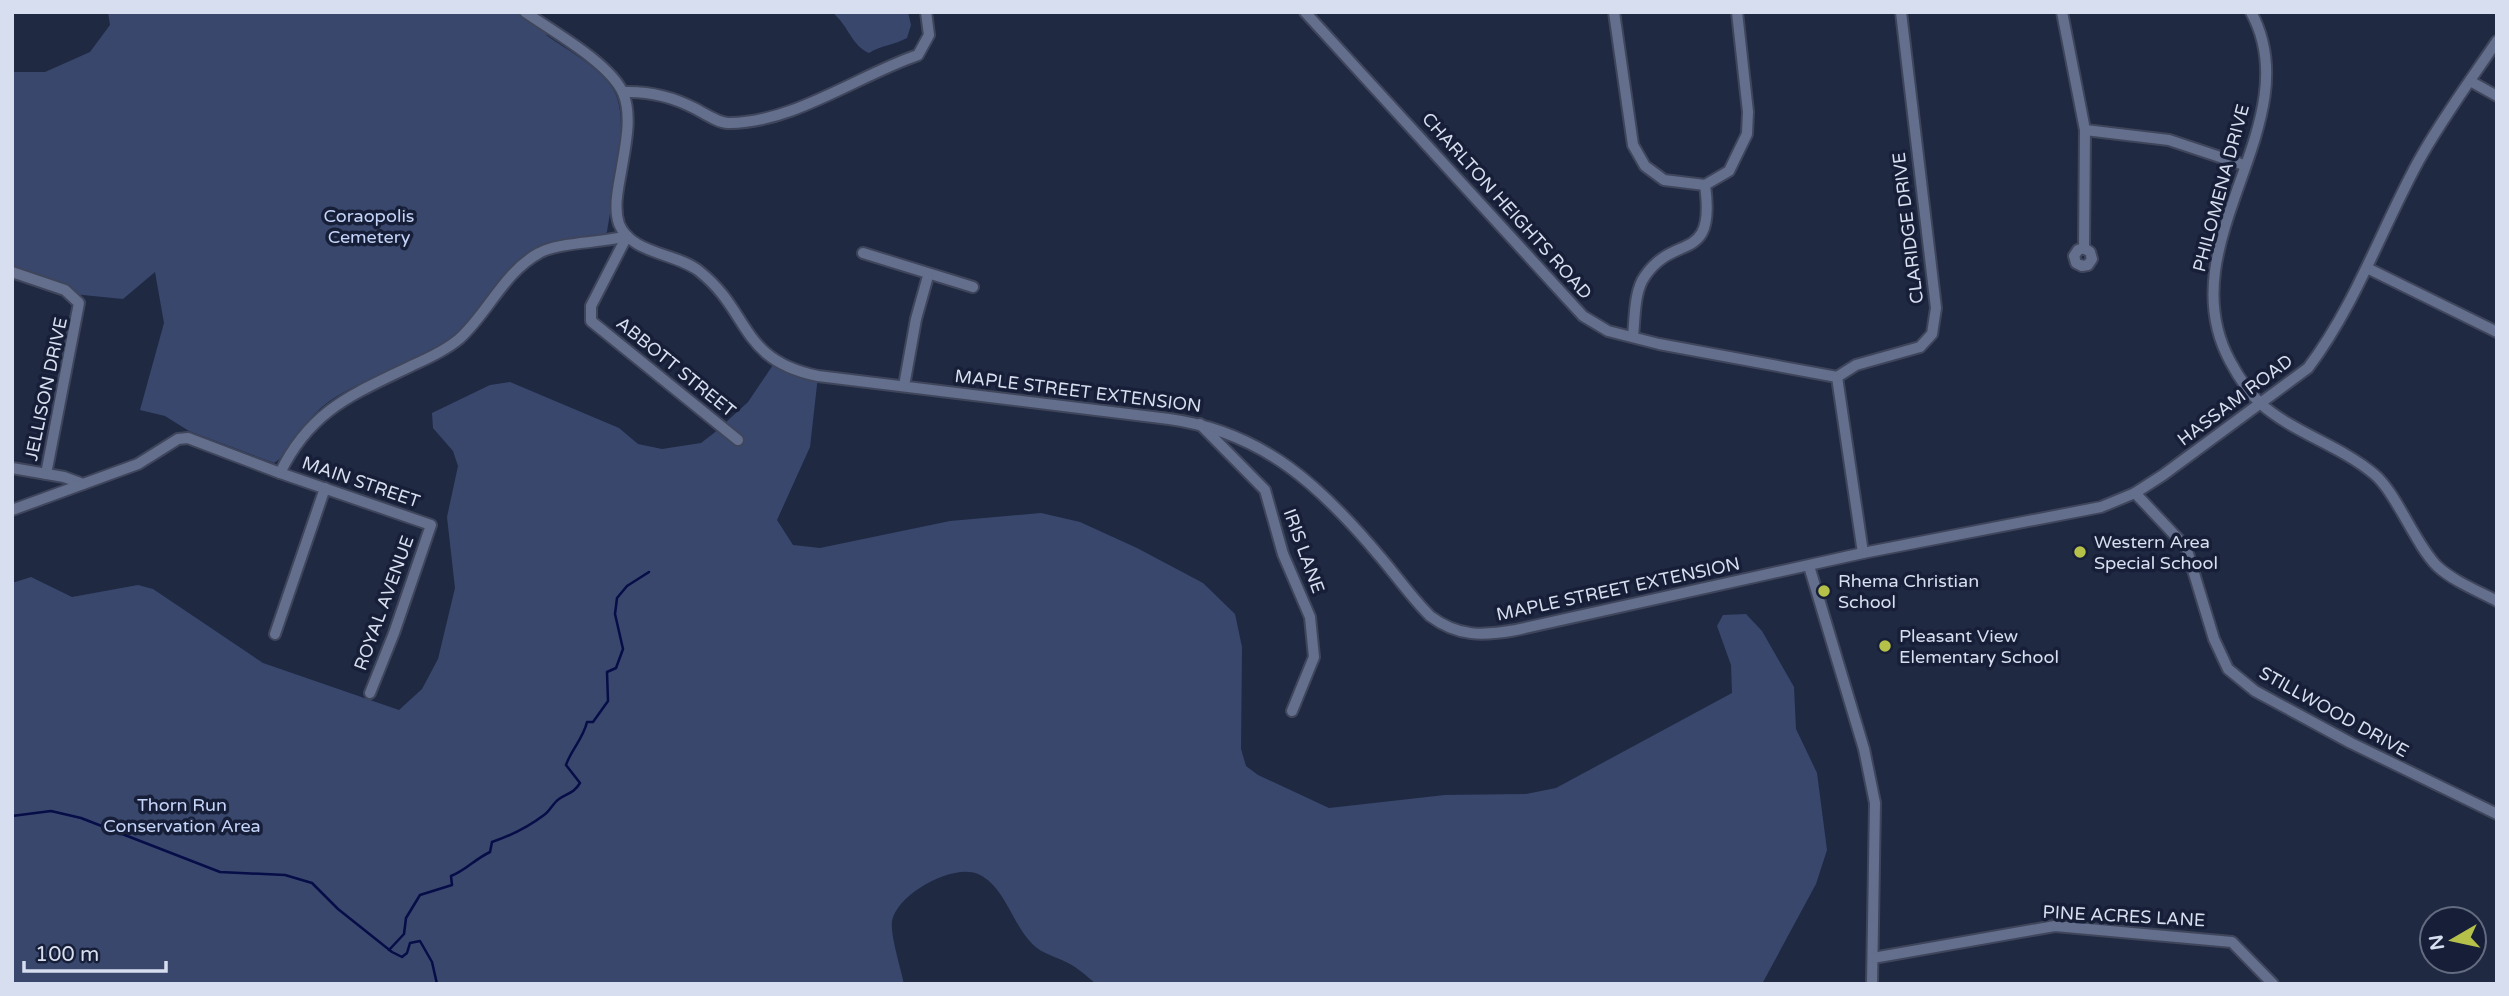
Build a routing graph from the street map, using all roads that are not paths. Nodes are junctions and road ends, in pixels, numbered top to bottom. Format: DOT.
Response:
graph roads {
  1 [pos="525,12"];
  2 [pos="926,12"];
  3 [pos="1615,12"];
  4 [pos="1737,12"];
  5 [pos="1901,12"];
  6 [pos="2062,12"];
  7 [pos="2251,12"];
  8 [pos="1311,14"];
  9 [pos="2497,41"];
  10 [pos="2470,81"];
  11 [pos="622,92"];
  12 [pos="2497,96"];
  13 [pos="2085,130"];
  14 [pos="2244,165"];
  15 [pos="1705,185"];
  16 [pos="627,236"];
  17 [pos="2084,248"];
  18 [pos="863,253"];
  19 [pos="2367,268"];
  20 [pos="12,272"];
  21 [pos="928,276"];
  22 [pos="973,287"];
  23 [pos="2497,332"];
  24 [pos="1633,336"];
  25 [pos="1837,377"];
  26 [pos="904,386"];
  27 [pos="2261,404"];
  28 [pos="1200,424"];
  29 [pos="738,440"];
  30 [pos="12,468"];
  31 [pos="280,473"];
  32 [pos="46,474"];
  33 [pos="83,484"];
  34 [pos="325,488"];
  35 [pos="2135,493"];
  36 [pos="12,510"];
  37 [pos="431,525"];
  38 [pos="1863,554"];
  39 [pos="1809,566"];
  40 [pos="2497,601"];
  41 [pos="275,635"];
  42 [pos="370,693"];
  43 [pos="1292,711"];
  44 [pos="2497,814"];
  45 [pos="1873,958"];
  46 [pos="1872,984"];
  47 [pos="2273,984"];
  1 -- 11 [label="street"];
  2 -- 11 [label="street"];
  3 -- 15 [label="street"];
  4 -- 15 [label="street"];
  5 -- 25 [label="street, CLARIDGE DRIVE"];
  6 -- 13 [label="street"];
  7 -- 14 [label="street, PHILOMENA DRIVE"];
  8 -- 24 [label="street, CHARLTON HEIGHTS ROAD"];
  9 -- 10 [label="street, HASSAM ROAD"];
  10 -- 12 [label="street"];
  10 -- 19 [label="street, HASSAM ROAD"];
  11 -- 16 [label="street"];
  13 -- 14 [label="street"];
  13 -- 17 [label="street"];
  14 -- 27 [label="street, PHILOMENA DRIVE"];
  15 -- 24 [label="street"];
  16 -- 26 [label="street, MAPLE STREET EXTENSION"];
  16 -- 29 [label="street, ABBOTT STREET"];
  16 -- 31 [label="street"];
  18 -- 21 [label="street"];
  19 -- 23 [label="street"];
  19 -- 27 [label="street, HASSAM ROAD"];
  20 -- 32 [label="street, JELLISON DRIVE"];
  21 -- 22 [label="street"];
  21 -- 26 [label="street"];
  24 -- 25 [label="street, CHARLTON HEIGHTS ROAD"];
  25 -- 38 [label="street"];
  26 -- 28 [label="street, MAPLE STREET EXTENSION"];
  27 -- 35 [label="street, HASSAM ROAD"];
  27 -- 40 [label="street, PHILOMENA DRIVE"];
  28 -- 39 [label="street, MAPLE STREET EXTENSION"];
  28 -- 43 [label="street, IRIS LANE"];
  30 -- 32 [label="street"];
  31 -- 33 [label="street, MAIN STREET"];
  31 -- 34 [label="street, MAIN STREET"];
  32 -- 33 [label="street"];
  33 -- 36 [label="street, MAIN STREET"];
  34 -- 37 [label="street, MAIN STREET"];
  34 -- 41 [label="street"];
  35 -- 38 [label="street, HASSAM ROAD"];
  35 -- 44 [label="street, STILLWOOD DRIVE"];
  37 -- 42 [label="street, ROYAL AVENUE"];
  38 -- 39 [label="street, MAPLE STREET EXTENSION"];
  39 -- 45 [label="street"];
  45 -- 46 [label="street"];
  45 -- 47 [label="street, PINE ACRES LANE"];
}
